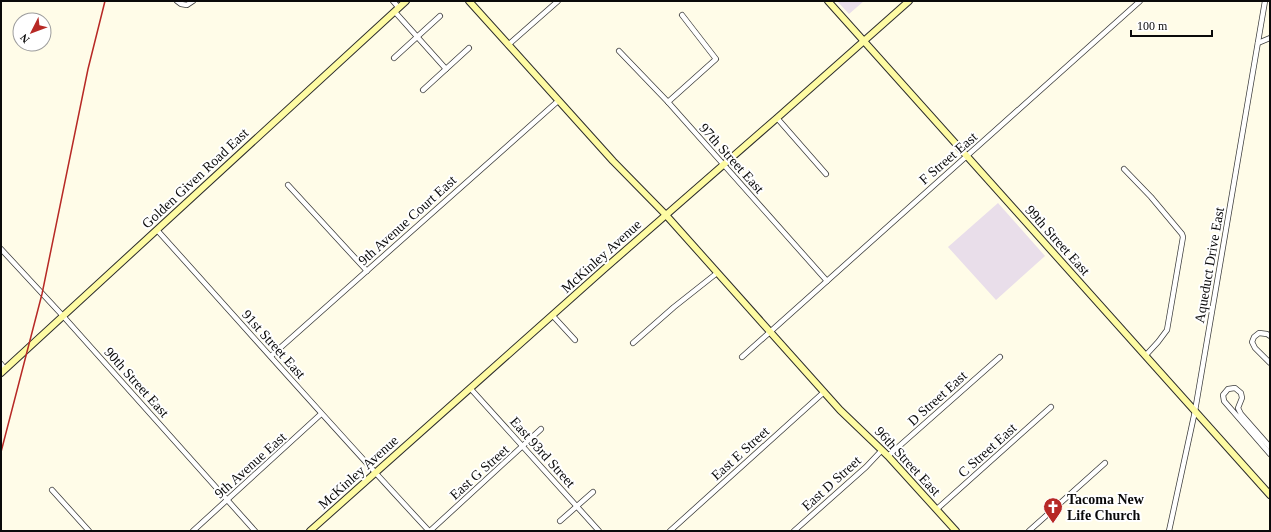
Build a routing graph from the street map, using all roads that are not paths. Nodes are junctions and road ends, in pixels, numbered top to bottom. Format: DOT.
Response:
graph roads {
  1 [pos="177,1"];
  2 [pos="194,1"];
  3 [pos="393,1"];
  4 [pos="406,1"];
  5 [pos="469,1"];
  6 [pos="558,1"];
  7 [pos="828,1"];
  8 [pos="908,1"];
  9 [pos="1140,1"];
  10 [pos="1265,1"];
  11 [pos="397,10"];
  12 [pos="682,15"];
  13 [pos="440,16"];
  14 [pos="417,37"];
  15 [pos="1270,38"];
  16 [pos="864,41"];
  17 [pos="1258,43"];
  18 [pos="508,45"];
  19 [pos="469,48"];
  20 [pos="619,51"];
  21 [pos="394,58"];
  22 [pos="446,69"];
  23 [pos="422,90"];
  24 [pos="558,100"];
  25 [pos="668,102"];
  26 [pos="777,118"];
  27 [pos="967,156"];
  28 [pos="723,165"];
  29 [pos="1124,169"];
  30 [pos="826,174"];
  31 [pos="288,185"];
  32 [pos="665,214"];
  33 [pos="157,230"];
  34 [pos="1,249"];
  35 [pos="367,271"];
  36 [pos="717,273"];
  37 [pos="827,281"];
  38 [pos="63,316"];
  39 [pos="552,316"];
  40 [pos="770,331"];
  41 [pos="1270,336"];
  42 [pos="575,340"];
  43 [pos="633,343"];
  44 [pos="1146,355"];
  45 [pos="271,356"];
  46 [pos="742,357"];
  47 [pos="1000,357"];
  48 [pos="1270,363"];
  49 [pos="2,369"];
  50 [pos="470,388"];
  51 [pos="824,392"];
  52 [pos="1051,407"];
  53 [pos="1195,411"];
  54 [pos="321,414"];
  55 [pos="541,429"];
  56 [pos="524,446"];
  57 [pos="1270,447"];
  58 [pos="882,450"];
  59 [pos="1270,454"];
  60 [pos="888,456"];
  61 [pos="1105,462"];
  62 [pos="375,473"];
  63 [pos="52,490"];
  64 [pos="593,492"];
  65 [pos="1270,495"];
  66 [pos="227,501"];
  67 [pos="578,506"];
  68 [pos="937,509"];
  69 [pos="560,521"];
  70 [pos="90,531"];
  71 [pos="193,531"];
  72 [pos="255,531"];
  73 [pos="310,531"];
  74 [pos="429,531"];
  75 [pos="599,531"];
  76 [pos="670,531"];
  77 [pos="794,531"];
  78 [pos="956,531"];
  79 [pos="1029,531"];
  80 [pos="1169,531"];
  1 -- 2 [label="street"];
  3 -- 11 [label="street"];
  4 -- 11 [label="street, Golden Given Road East"];
  5 -- 18 [label="street"];
  6 -- 18 [label="street"];
  7 -- 16 [label="street, 99th Street East"];
  8 -- 16 [label="street, McKinley Avenue"];
  9 -- 27 [label="street, F Street East"];
  10 -- 17 [label="street, Aqueduct Drive East"];
  11 -- 14 [label="street"];
  11 -- 33 [label="street, Golden Given Road East"];
  12 -- 25 [label="street"];
  13 -- 14 [label="street"];
  14 -- 21 [label="street"];
  14 -- 22 [label="street"];
  15 -- 17 [label="street"];
  16 -- 26 [label="street, McKinley Avenue"];
  16 -- 27 [label="street, 99th Street East"];
  17 -- 53 [label="street, Aqueduct Drive East"];
  18 -- 24 [label="street, 96th Street East"];
  19 -- 22 [label="street"];
  20 -- 25 [label="street, 97th Street East"];
  22 -- 23 [label="street"];
  24 -- 32 [label="street, 96th Street East"];
  24 -- 35 [label="street, 9th Avenue Court East"];
  25 -- 28 [label="street, 97th Street East"];
  26 -- 28 [label="street, McKinley Avenue"];
  26 -- 30 [label="street"];
  27 -- 37 [label="street, F Street East"];
  27 -- 44 [label="street, 99th Street East"];
  28 -- 32 [label="street, McKinley Avenue"];
  28 -- 37 [label="street, 97th Street East"];
  29 -- 44 [label="street"];
  31 -- 35 [label="street"];
  32 -- 36 [label="street, 96th Street East"];
  32 -- 39 [label="street, McKinley Avenue"];
  33 -- 38 [label="street, Golden Given Road East"];
  33 -- 45 [label="street, 91st Street East"];
  34 -- 38 [label="street, 90th Street East"];
  35 -- 45 [label="street, 9th Avenue Court East"];
  36 -- 40 [label="street, 96th Street East"];
  36 -- 43 [label="street"];
  37 -- 40 [label="street, F Street East"];
  38 -- 49 [label="street, Golden Given Road East"];
  38 -- 66 [label="street, 90th Street East"];
  39 -- 42 [label="street"];
  39 -- 50 [label="street, McKinley Avenue"];
  40 -- 46 [label="street, F Street East"];
  40 -- 51 [label="street, 96th Street East"];
  41 -- 48 [label="street"];
  44 -- 53 [label="street, 99th Street East"];
  45 -- 54 [label="street, 91st Street East"];
  47 -- 60 [label="street, D Street East"];
  50 -- 56 [label="street, East 93rd Street"];
  50 -- 62 [label="street, McKinley Avenue"];
  51 -- 58 [label="street, 96th Street East"];
  51 -- 76 [label="street, East E Street"];
  52 -- 68 [label="street, C Street East"];
  53 -- 65 [label="street, 99th Street East"];
  53 -- 80 [label="street, Aqueduct Drive East"];
  54 -- 62 [label="street, 91st Street East"];
  54 -- 66 [label="street, 9th Avenue East"];
  55 -- 56 [label="street, East G Street"];
  56 -- 67 [label="street, East 93rd Street"];
  56 -- 74 [label="street, East G Street"];
  57 -- 59 [label="street"];
  58 -- 60 [label="street, 96th Street East"];
  58 -- 77 [label="street, East D Street"];
  60 -- 68 [label="street, 96th Street East"];
  61 -- 79 [label="street"];
  62 -- 73 [label="street, McKinley Avenue"];
  62 -- 74 [label="street, 91st Street East"];
  63 -- 70 [label="street"];
  64 -- 67 [label="street"];
  66 -- 71 [label="street, 9th Avenue East"];
  66 -- 72 [label="street, 90th Street East"];
  67 -- 69 [label="street"];
  67 -- 75 [label="street, East 93rd Street"];
  68 -- 78 [label="street, 96th Street East"];
}
